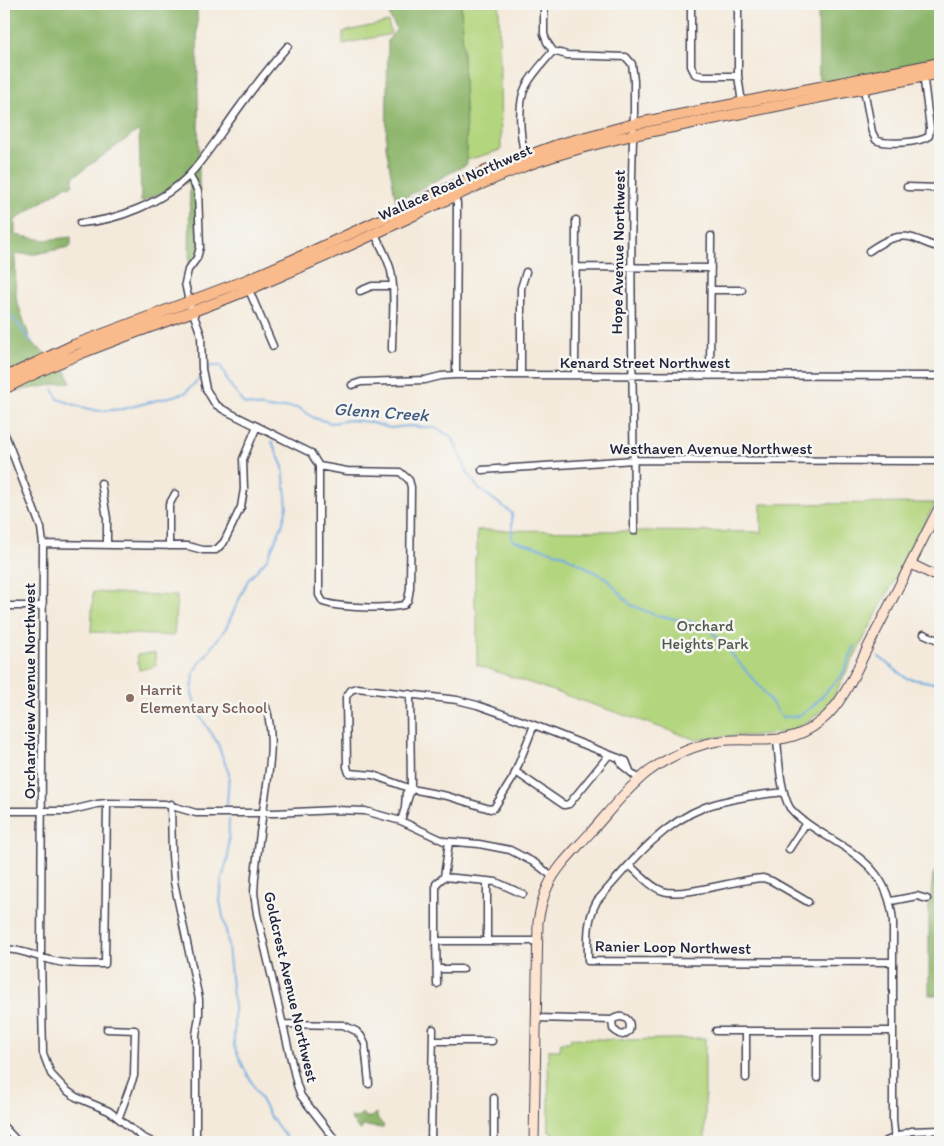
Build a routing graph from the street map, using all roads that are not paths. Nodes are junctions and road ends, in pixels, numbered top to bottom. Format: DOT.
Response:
graph roads {
  1 [pos="544,4"];
  2 [pos="691,4"];
  3 [pos="738,4"];
  4 [pos="288,46"];
  5 [pos="553,51"];
  6 [pos="940,63"];
  7 [pos="922,72"];
  8 [pos="940,73"];
  9 [pos="738,76"];
  10 [pos="823,88"];
  11 [pos="864,89"];
  12 [pos="742,103"];
  13 [pos="774,107"];
  14 [pos="633,129"];
  15 [pos="525,156"];
  16 [pos="189,175"];
  17 [pos="907,187"];
  18 [pos="940,188"];
  19 [pos="454,196"];
  20 [pos="576,220"];
  21 [pos="80,223"];
  22 [pos="372,229"];
  23 [pos="711,236"];
  24 [pos="940,247"];
  25 [pos="869,251"];
  26 [pos="576,267"];
  27 [pos="632,267"];
  28 [pos="711,268"];
  29 [pos="526,272"];
  30 [pos="392,286"];
  31 [pos="248,290"];
  32 [pos="711,290"];
  33 [pos="742,290"];
  34 [pos="360,291"];
  35 [pos="191,307"];
  36 [pos="273,346"];
  37 [pos="392,349"];
  38 [pos="456,375"];
  39 [pos="521,375"];
  40 [pos="575,375"];
  41 [pos="633,375"];
  42 [pos="710,376"];
  43 [pos="940,376"];
  44 [pos="4,378"];
  45 [pos="352,385"];
  46 [pos="4,389"];
  47 [pos="257,426"];
  48 [pos="4,432"];
  49 [pos="634,460"];
  50 [pos="940,461"];
  51 [pos="320,466"];
  52 [pos="482,470"];
  53 [pos="101,483"];
  54 [pos="175,494"];
  55 [pos="940,506"];
  56 [pos="634,531"];
  57 [pos="44,544"];
  58 [pos="107,545"];
  59 [pos="169,546"];
  60 [pos="910,564"];
  61 [pos="940,578"];
  62 [pos="4,606"];
  63 [pos="42,606"];
  64 [pos="924,634"];
  65 [pos="940,641"];
  66 [pos="410,694"];
  67 [pos="266,707"];
  68 [pos="534,725"];
  69 [pos="776,740"];
  70 [pos="609,755"];
  71 [pos="516,772"];
  72 [pos="640,779"];
  73 [pos="411,789"];
  74 [pos="784,792"];
  75 [pos="107,803"];
  76 [pos="172,804"];
  77 [pos="4,811"];
  78 [pos="42,811"];
  79 [pos="263,813"];
  80 [pos="401,821"];
  81 [pos="806,823"];
  82 [pos="449,842"];
  83 [pos="789,849"];
  84 [pos="629,865"];
  85 [pos="444,877"];
  86 [pos="553,877"];
  87 [pos="486,881"];
  88 [pos="523,894"];
  89 [pos="927,899"];
  90 [pos="890,901"];
  91 [pos="808,902"];
  92 [pos="436,941"];
  93 [pos="486,941"];
  94 [pos="538,941"];
  95 [pos="4,949"];
  96 [pos="41,957"];
  97 [pos="893,962"];
  98 [pos="437,969"];
  99 [pos="463,969"];
  100 [pos="437,984"];
  101 [pos="537,1018"];
  102 [pos="612,1020"];
  103 [pos="283,1024"];
  104 [pos="107,1029"];
  105 [pos="433,1029"];
  106 [pos="716,1031"];
  107 [pos="746,1031"];
  108 [pos="817,1031"];
  109 [pos="893,1031"];
  110 [pos="433,1041"];
  111 [pos="492,1041"];
  112 [pos="746,1078"];
  113 [pos="817,1078"];
  114 [pos="369,1084"];
  115 [pos="494,1098"];
  116 [pos="119,1117"];
  117 [pos="4,1127"];
  118 [pos="940,1130"];
  119 [pos="895,1140"];
  120 [pos="18,1142"];
  121 [pos="152,1142"];
  122 [pos="196,1142"];
  123 [pos="337,1142"];
  124 [pos="431,1142"];
  125 [pos="494,1142"];
  126 [pos="534,1142"];
  127 [pos="884,1142"];
  1 -- 5 [label="street"];
  2 -- 9 [label="street"];
  3 -- 9 [label="street"];
  4 -- 16 [label="street"];
  5 -- 14 [label="street, Hope Avenue Northwest"];
  5 -- 15 [label="street"];
  6 -- 7 [label="main road, Wallace Road Northwest"];
  7 -- 8 [label="main road, Wallace Road Northwest"];
  7 -- 10 [label="main road, Wallace Road Northwest"];
  7 -- 11 [label="main road, Wallace Road Northwest"];
  7 -- 11 [label="street"];
  9 -- 12 [label="street"];
  10 -- 12 [label="main road, Wallace Road Northwest"];
  10 -- 13 [label="main road"];
  11 -- 13 [label="main road, Wallace Road Northwest"];
  12 -- 14 [label="main road, Wallace Road Northwest"];
  13 -- 14 [label="main road, Wallace Road Northwest"];
  14 -- 15 [label="main road, Wallace Road Northwest"];
  14 -- 19 [label="main road, Wallace Road Northwest"];
  14 -- 27 [label="street, Hope Avenue Northwest"];
  15 -- 22 [label="main road, Wallace Road Northwest"];
  16 -- 21 [label="street"];
  16 -- 35 [label="street"];
  17 -- 18 [label="street"];
  19 -- 22 [label="main road, Wallace Road Northwest"];
  19 -- 38 [label="street"];
  20 -- 26 [label="street"];
  22 -- 30 [label="street"];
  22 -- 31 [label="main road, Wallace Road Northwest"];
  22 -- 35 [label="main road, Wallace Road Northwest"];
  23 -- 28 [label="street"];
  24 -- 25 [label="street"];
  26 -- 27 [label="street"];
  26 -- 40 [label="street"];
  27 -- 28 [label="street"];
  27 -- 41 [label="street, Hope Avenue Northwest"];
  28 -- 32 [label="street"];
  29 -- 39 [label="street"];
  30 -- 34 [label="street"];
  30 -- 37 [label="street"];
  31 -- 35 [label="main road, Wallace Road Northwest"];
  31 -- 36 [label="street"];
  32 -- 33 [label="street"];
  32 -- 42 [label="street"];
  35 -- 44 [label="main road, Wallace Road Northwest"];
  35 -- 46 [label="main road, Wallace Road Northwest"];
  35 -- 47 [label="street"];
  38 -- 39 [label="street, Kenard Street Northwest"];
  38 -- 45 [label="street, Kenard Street Northwest"];
  39 -- 40 [label="street, Kenard Street Northwest"];
  40 -- 41 [label="street, Kenard Street Northwest"];
  41 -- 42 [label="street, Kenard Street Northwest"];
  41 -- 49 [label="street, Hope Avenue Northwest"];
  42 -- 43 [label="street, Kenard Street Northwest"];
  47 -- 51 [label="street"];
  47 -- 59 [label="street"];
  48 -- 57 [label="street, Orchardview Avenue Northwest"];
  49 -- 50 [label="street, Westhaven Avenue Northwest"];
  49 -- 52 [label="street, Westhaven Avenue Northwest"];
  49 -- 56 [label="street, Hope Avenue Northwest"];
  51 -- 51 [label="street"];
  53 -- 58 [label="street"];
  54 -- 59 [label="street"];
  55 -- 60 [label="main road"];
  57 -- 58 [label="street"];
  57 -- 63 [label="street, Orchardview Avenue Northwest"];
  58 -- 59 [label="street"];
  60 -- 61 [label="main road"];
  60 -- 69 [label="main road"];
  62 -- 63 [label="street"];
  63 -- 78 [label="street, Orchardview Avenue Northwest"];
  64 -- 65 [label="street"];
  66 -- 68 [label="street"];
  66 -- 73 [label="street"];
  66 -- 73 [label="street"];
  67 -- 79 [label="street, Goldcrest Avenue Northwest"];
  68 -- 70 [label="street"];
  68 -- 71 [label="street"];
  69 -- 72 [label="main road"];
  69 -- 74 [label="street"];
  70 -- 71 [label="street"];
  70 -- 72 [label="street"];
  71 -- 73 [label="street"];
  72 -- 86 [label="main road"];
  73 -- 80 [label="street"];
  74 -- 81 [label="street"];
  74 -- 84 [label="street, Ranier Loop Northwest"];
  75 -- 76 [label="street"];
  75 -- 78 [label="street"];
  75 -- 96 [label="street"];
  76 -- 79 [label="street"];
  76 -- 122 [label="street"];
  77 -- 78 [label="street"];
  78 -- 96 [label="street, Orchardview Avenue Northwest"];
  79 -- 80 [label="street"];
  79 -- 103 [label="street, Goldcrest Avenue Northwest"];
  80 -- 82 [label="street"];
  81 -- 83 [label="street"];
  81 -- 90 [label="street"];
  82 -- 85 [label="street"];
  82 -- 86 [label="street"];
  84 -- 91 [label="street"];
  84 -- 97 [label="street, Ranier Loop Northwest"];
  85 -- 87 [label="street"];
  85 -- 92 [label="street"];
  86 -- 94 [label="main road"];
  87 -- 88 [label="street"];
  87 -- 93 [label="street"];
  89 -- 90 [label="street"];
  90 -- 97 [label="street"];
  92 -- 93 [label="street"];
  92 -- 98 [label="street"];
  93 -- 94 [label="street"];
  94 -- 101 [label="main road"];
  95 -- 96 [label="street"];
  96 -- 116 [label="street, Orchardview Avenue Northwest"];
  97 -- 109 [label="street"];
  98 -- 99 [label="street"];
  98 -- 100 [label="street"];
  101 -- 102 [label="street"];
  101 -- 126 [label="main road"];
  103 -- 114 [label="street"];
  103 -- 123 [label="street, Goldcrest Avenue Northwest"];
  104 -- 116 [label="street"];
  105 -- 110 [label="street"];
  106 -- 107 [label="street"];
  107 -- 108 [label="street"];
  107 -- 112 [label="street"];
  108 -- 109 [label="street"];
  108 -- 113 [label="street"];
  109 -- 119 [label="street"];
  110 -- 111 [label="street"];
  110 -- 124 [label="street"];
  115 -- 125 [label="street"];
  116 -- 121 [label="street, Orchardview Avenue Northwest"];
  117 -- 120 [label="street"];
  118 -- 119 [label="street"];
  119 -- 127 [label="street"];
}
